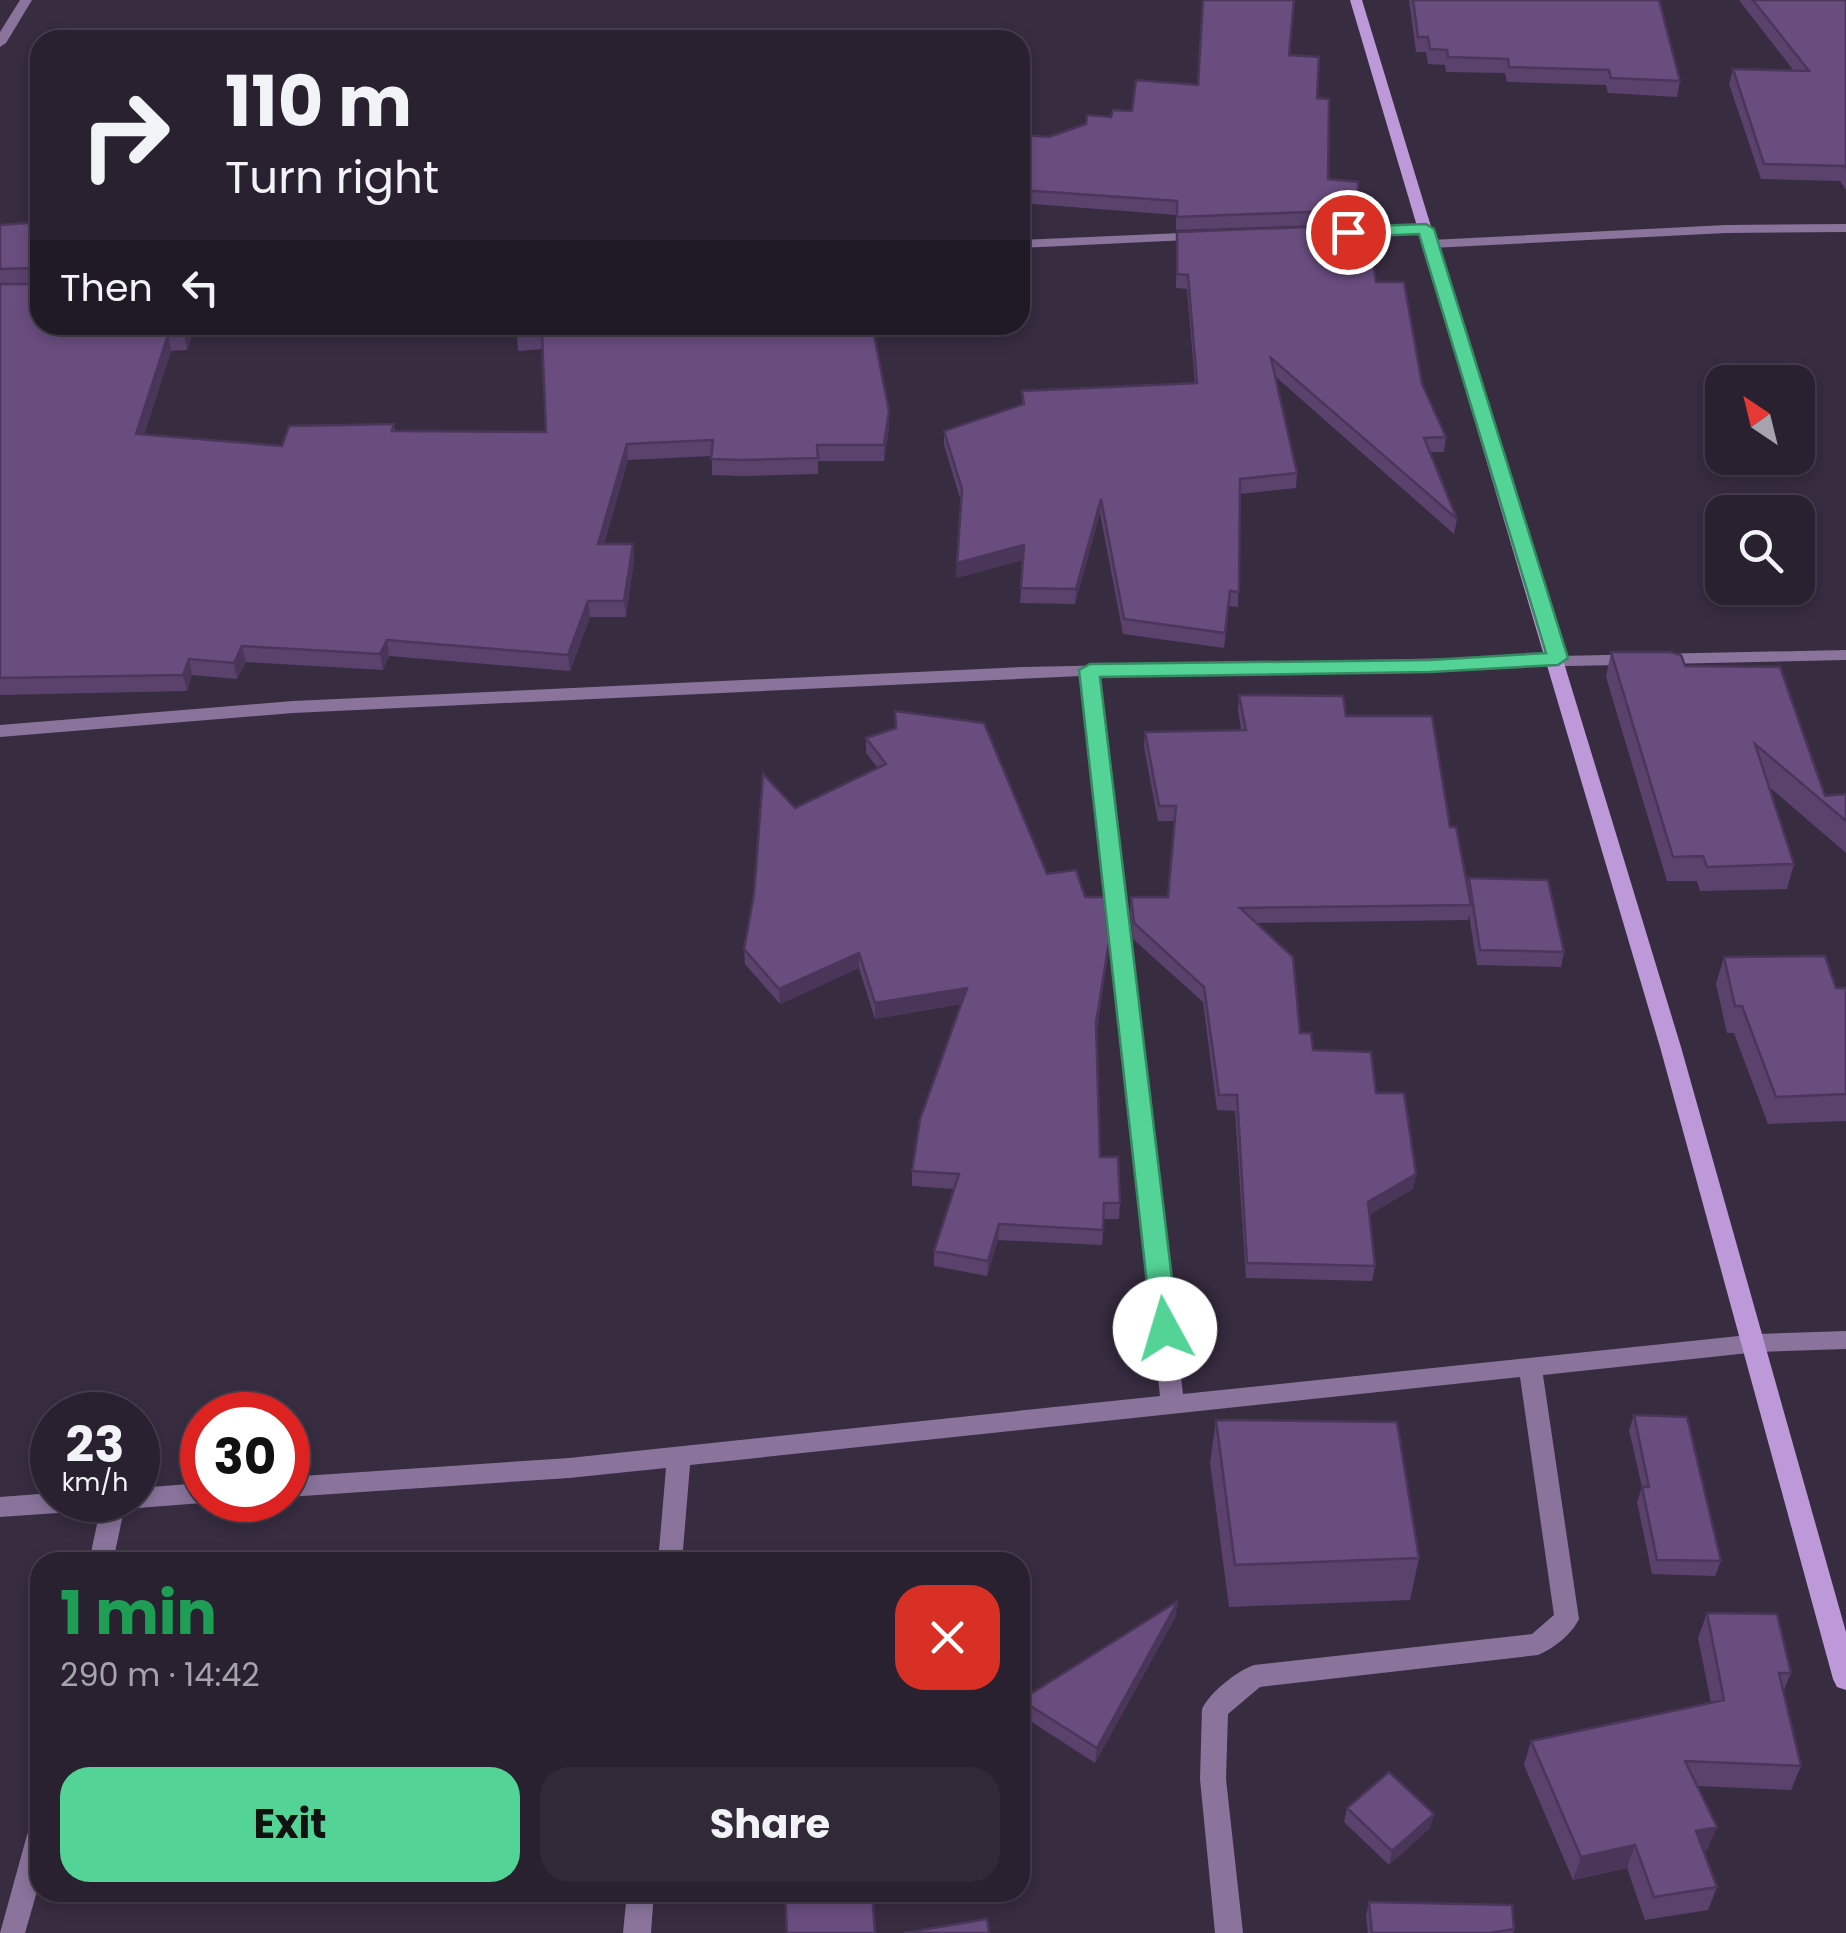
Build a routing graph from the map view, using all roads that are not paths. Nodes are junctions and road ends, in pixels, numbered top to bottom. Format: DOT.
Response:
graph roads {
  1 [pos="26,0"];
  2 [pos="1356,0"];
  3 [pos="0,43"];
  4 [pos="1846,228"];
  5 [pos="1309,233"];
  6 [pos="1231,235"];
  7 [pos="1428,237"];
  8 [pos="1030,244"];
  9 [pos="1846,655"];
  10 [pos="1558,658"];
  11 [pos="1090,670"];
  12 [pos="0,730"];
  13 [pos="1846,1340"];
  14 [pos="1758,1344"];
  15 [pos="1530,1367"];
  16 [pos="1173,1404"];
  17 [pos="679,1456"];
  18 [pos="310,1486"];
  19 [pos="30,1506"];
  20 [pos="0,1508"];
  21 [pos="109,1522"];
  22 [pos="102,1552"];
  23 [pos="671,1552"];
  24 [pos="1846,1679"];
  25 [pos="30,1869"];
  26 [pos="639,1902"];
  27 [pos="11,1933"];
  28 [pos="637,1933"];
  29 [pos="1228,1933"];
  1 -- 3 [label="street"];
  2 -- 7 [label="street"];
  4 -- 7 [label="street"];
  5 -- 7 [label="street"];
  6 -- 8 [label="street"];
  7 -- 10 [label="street"];
  9 -- 10 [label="street"];
  10 -- 11 [label="street"];
  10 -- 14 [label="street"];
  11 -- 12 [label="street"];
  11 -- 16 [label="street"];
  13 -- 14 [label="street"];
  14 -- 15 [label="street"];
  14 -- 24 [label="street"];
  15 -- 16 [label="street"];
  15 -- 29 [label="street"];
  16 -- 17 [label="street"];
  17 -- 18 [label="street"];
  17 -- 23 [label="street"];
  19 -- 20 [label="street"];
  21 -- 22 [label="street"];
  25 -- 27 [label="street"];
  26 -- 28 [label="street"];
}
